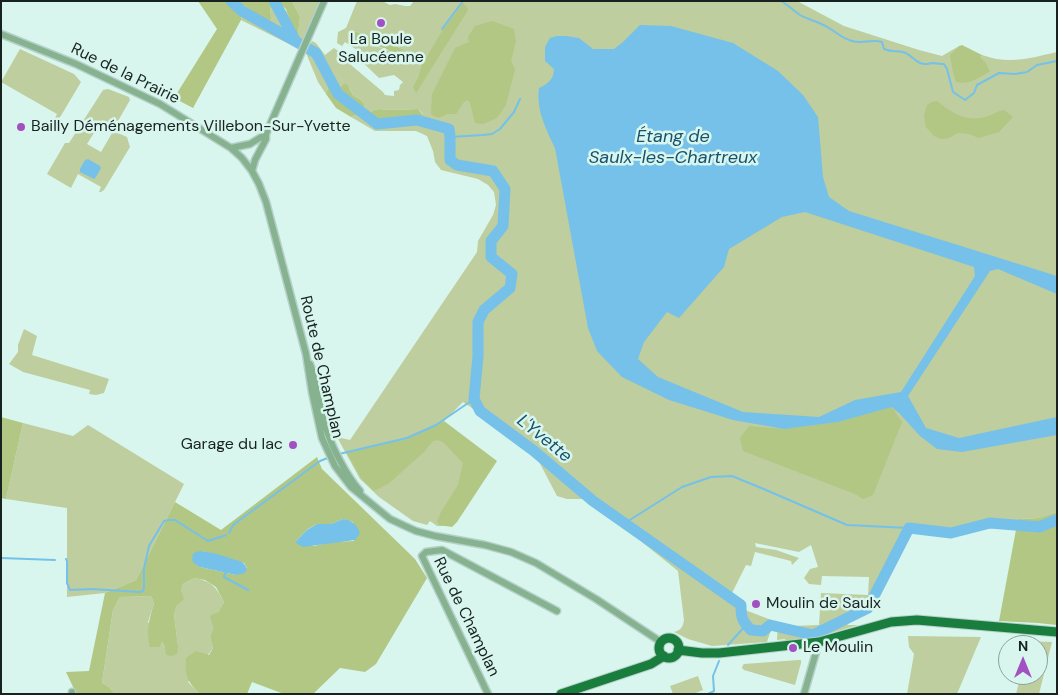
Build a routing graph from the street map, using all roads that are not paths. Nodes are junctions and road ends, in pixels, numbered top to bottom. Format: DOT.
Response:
graph roads {
  1 [pos="324,1"];
  2 [pos="1,34"];
  3 [pos="266,134"];
  4 [pos="230,148"];
  5 [pos="252,171"];
  6 [pos="557,612"];
  7 [pos="1057,632"];
  8 [pos="820,642"];
  9 [pos="660,643"];
  10 [pos="678,650"];
  11 [pos="664,656"];
  12 [pos="488,694"];
  13 [pos="561,694"];
  14 [pos="804,694"];
  1 -- 3 [label="street"];
  2 -- 4 [label="street, Rue de la Prairie"];
  3 -- 4 [label="street"];
  3 -- 5 [label="street"];
  4 -- 5 [label="street, Route de Champlan"];
  5 -- 9 [label="street, Route de Champlan"];
  6 -- 12 [label="street, Rue de Champlan"];
  7 -- 8 [label="main road"];
  8 -- 10 [label="main road"];
  8 -- 14 [label="street"];
  9 -- 10 [label="main road"];
  9 -- 11 [label="main road"];
  10 -- 11 [label="main road"];
  11 -- 13 [label="main road"];
}
